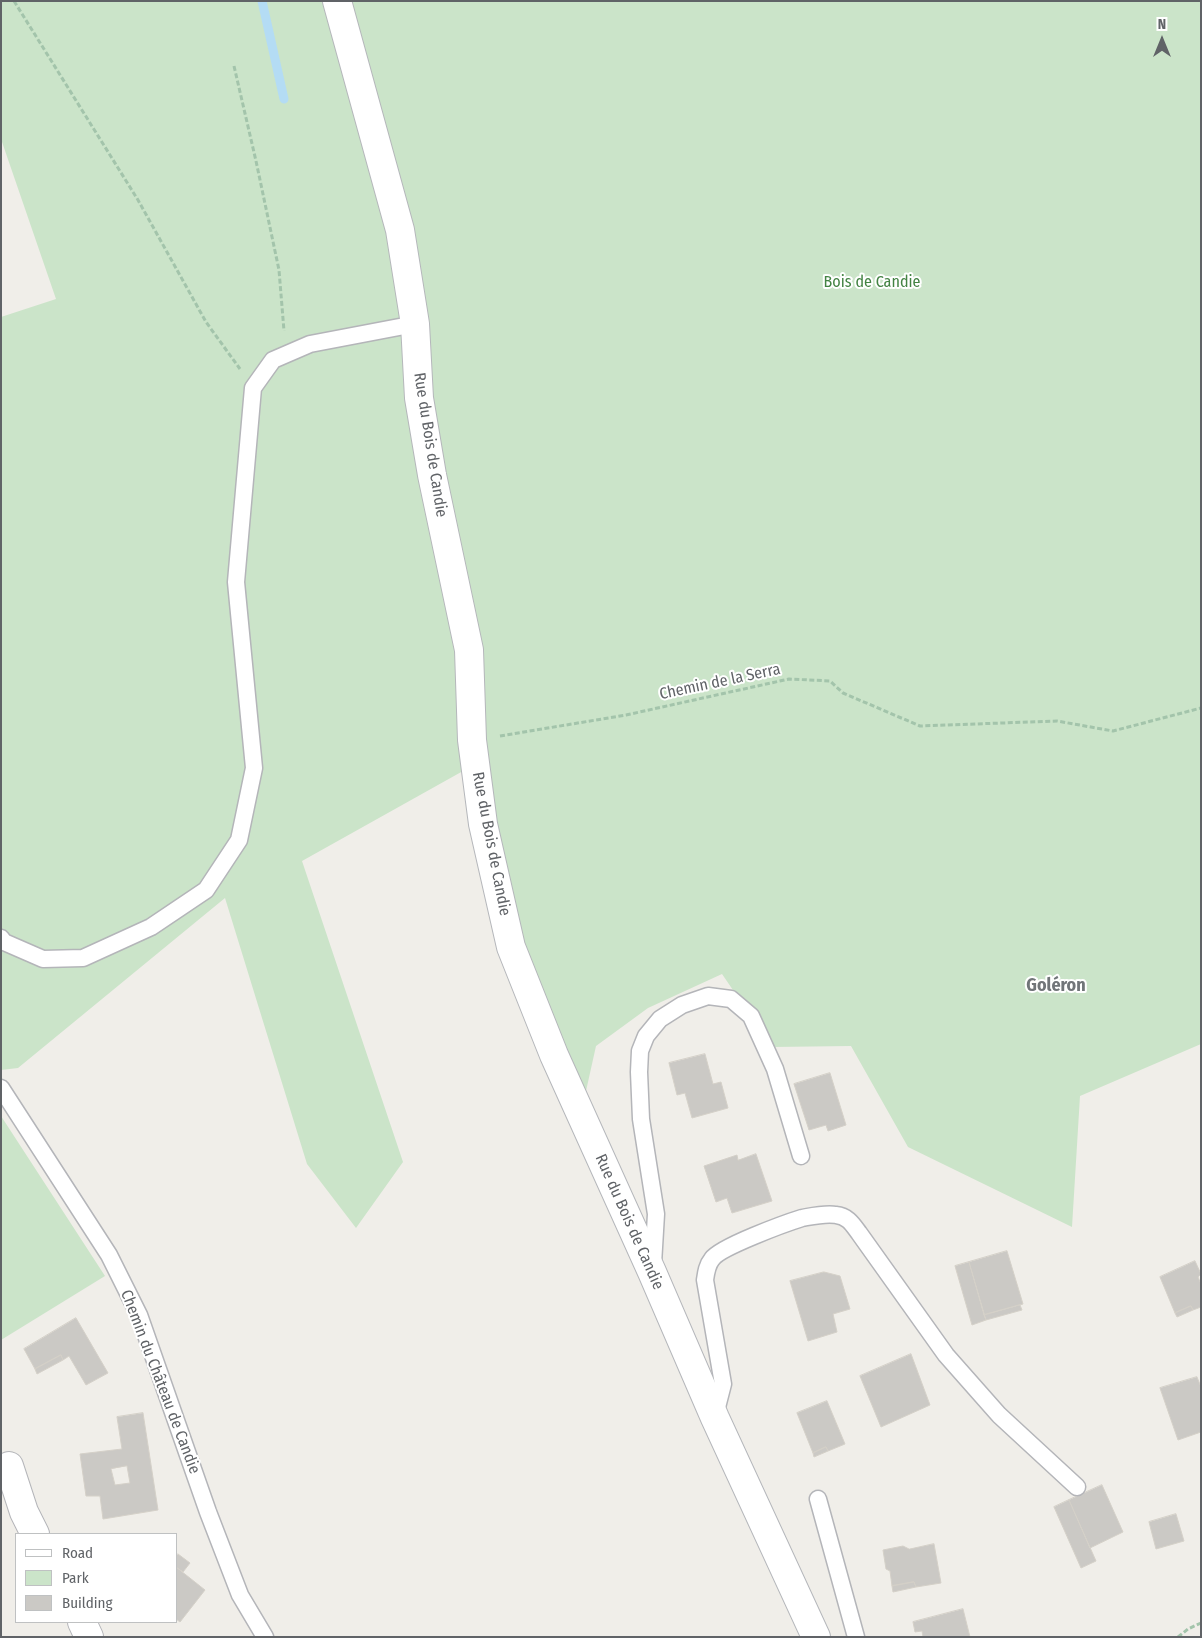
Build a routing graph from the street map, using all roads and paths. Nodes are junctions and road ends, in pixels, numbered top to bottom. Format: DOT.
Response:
graph roads {
  1 [pos="14,1"];
  2 [pos="337,1"];
  3 [pos="234,66"];
  4 [pos="415,324"];
  5 [pos="284,355"];
  6 [pos="253,388"];
  7 [pos="1201,708"];
  8 [pos="472,740"];
  9 [pos="1,938"];
  10 [pos="1,1088"];
  11 [pos="801,1156"];
  12 [pos="652,1272"];
  13 [pos="715,1418"];
  14 [pos="9,1466"];
  15 [pos="1076,1487"];
  16 [pos="818,1499"];
  17 [pos="34,1533"];
  18 [pos="83,1623"];
  19 [pos="1201,1623"];
  20 [pos="90,1637"];
  21 [pos="265,1637"];
  22 [pos="816,1637"];
  23 [pos="856,1637"];
  24 [pos="1178,1637"];
  1 -- 6 [label="path"];
  2 -- 4 [label="street, Rue du Bois de Candie"];
  3 -- 5 [label="path"];
  4 -- 5 [label="lane"];
  4 -- 8 [label="street, Rue du Bois de Candie"];
  5 -- 6 [label="lane"];
  6 -- 9 [label="lane"];
  7 -- 8 [label="path, Chemin de la Serra"];
  8 -- 12 [label="street, Rue du Bois de Candie"];
  10 -- 21 [label="lane, Chemin du Château de Candie"];
  11 -- 12 [label="lane"];
  12 -- 13 [label="street, Rue du Bois de Candie"];
  13 -- 15 [label="lane"];
  13 -- 22 [label="street, Rue du Bois de Candie"];
  14 -- 17 [label="street"];
  16 -- 23 [label="lane"];
  18 -- 20 [label="street"];
  19 -- 24 [label="path"];
}
